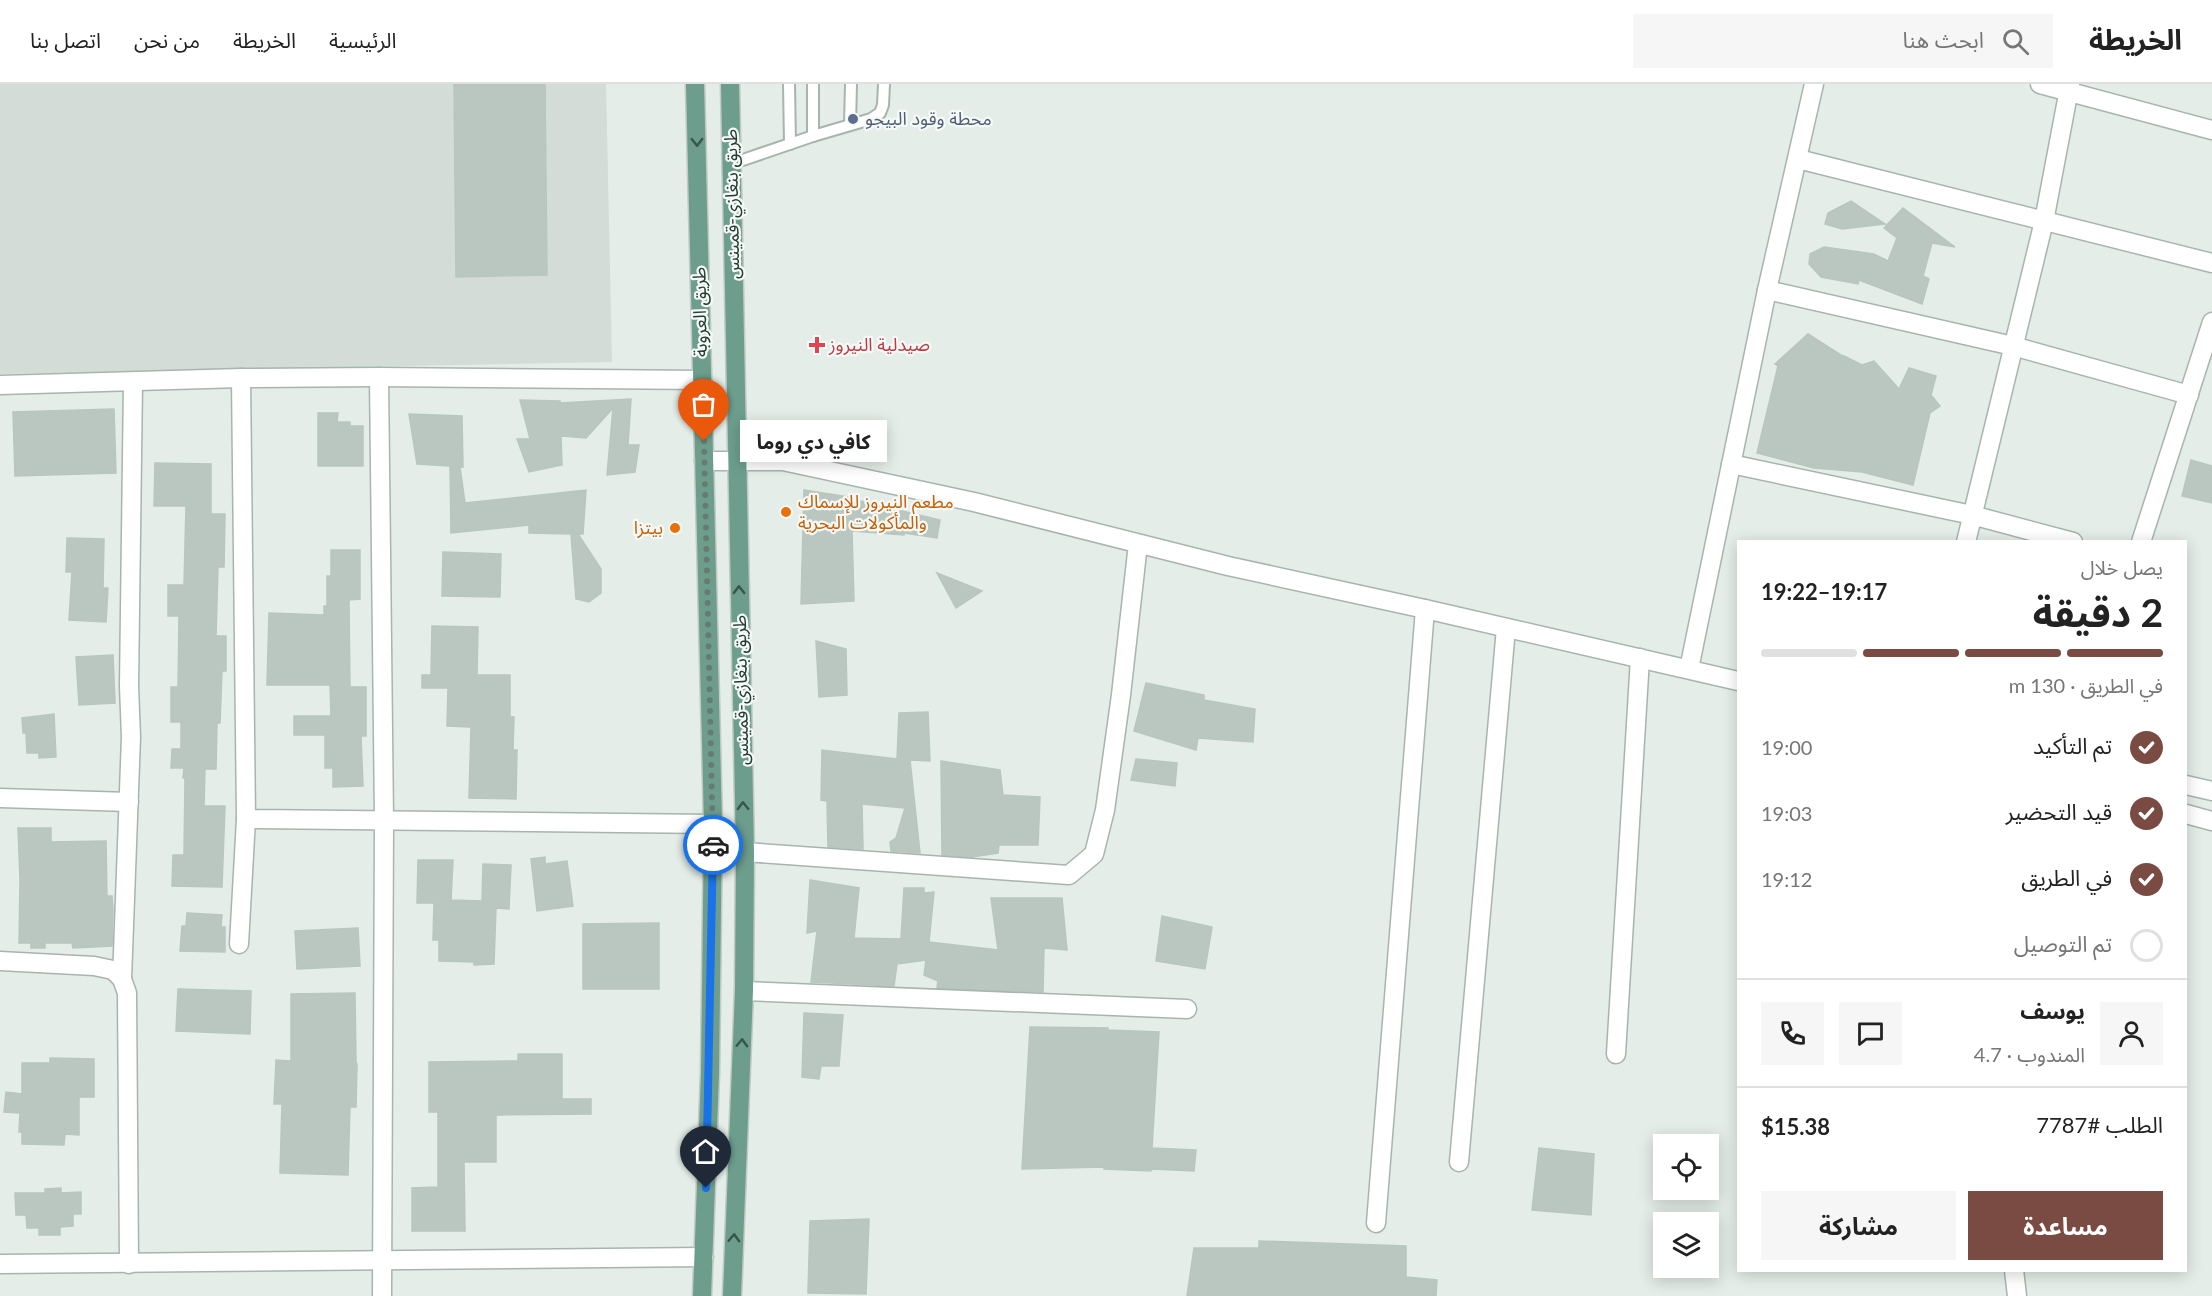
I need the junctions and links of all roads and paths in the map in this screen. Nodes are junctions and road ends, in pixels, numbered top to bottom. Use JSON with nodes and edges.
{"nodes":[{"id":1,"x":695,"y":84,"type":"edge"},
{"id":2,"x":729,"y":84,"type":"edge"},
{"id":3,"x":789,"y":84,"type":"edge"},
{"id":4,"x":813,"y":84,"type":"edge"},
{"id":5,"x":850,"y":84,"type":"edge"},
{"id":6,"x":884,"y":84,"type":"edge"},
{"id":7,"x":1814,"y":84,"type":"edge"},
{"id":8,"x":2040,"y":84,"type":"edge"},
{"id":9,"x":2069,"y":88,"type":"edge"},
{"id":10,"x":850,"y":125,"type":"junction"},
{"id":11,"x":2212,"y":130,"type":"edge"},
{"id":12,"x":813,"y":136,"type":"junction"},
{"id":13,"x":790,"y":144,"type":"junction"},
{"id":14,"x":1798,"y":159,"type":"junction"},
{"id":15,"x":731,"y":164,"type":"junction"},
{"id":16,"x":2044,"y":221,"type":"junction"},
{"id":17,"x":2212,"y":263,"type":"edge"},
{"id":18,"x":1767,"y":290,"type":"junction"},
{"id":19,"x":2212,"y":322,"type":"edge"},
{"id":20,"x":2013,"y":346,"type":"junction"},
{"id":21,"x":379,"y":377,"type":"junction"},
{"id":22,"x":241,"y":378,"type":"junction"},
{"id":23,"x":702,"y":380,"type":"junction"},
{"id":24,"x":133,"y":382,"type":"junction"},
{"id":25,"x":0,"y":384,"type":"edge"},
{"id":26,"x":2189,"y":395,"type":"junction"},
{"id":27,"x":736,"y":460,"type":"junction"},
{"id":28,"x":704,"y":461,"type":"junction"},
{"id":29,"x":1731,"y":464,"type":"junction"},
{"id":30,"x":1972,"y":515,"type":"junction"},
{"id":31,"x":1966,"y":540,"type":"edge"},
{"id":32,"x":2066,"y":540,"type":"edge"},
{"id":33,"x":2142,"y":540,"type":"edge"},
{"id":34,"x":1138,"y":544,"type":"junction"},
{"id":35,"x":1425,"y":609,"type":"junction"},
{"id":36,"x":1506,"y":628,"type":"junction"},
{"id":37,"x":1640,"y":658,"type":"junction"},
{"id":38,"x":1689,"y":669,"type":"junction"},
{"id":39,"x":1737,"y":681,"type":"edge"},
{"id":40,"x":2187,"y":785,"type":"edge"},
{"id":41,"x":2212,"y":791,"type":"edge"},
{"id":42,"x":0,"y":798,"type":"edge"},
{"id":43,"x":129,"y":802,"type":"junction"},
{"id":44,"x":2187,"y":814,"type":"edge"},
{"id":45,"x":246,"y":819,"type":"junction"},
{"id":46,"x":384,"y":820,"type":"junction"},
{"id":47,"x":2212,"y":820,"type":"edge"},
{"id":48,"x":714,"y":824,"type":"junction"},
{"id":49,"x":745,"y":852,"type":"junction"},
{"id":50,"x":239,"y":944,"type":"dead end"},
{"id":51,"x":0,"y":961,"type":"edge"},
{"id":52,"x":122,"y":979,"type":"junction"},
{"id":53,"x":744,"y":991,"type":"junction"},
{"id":54,"x":1187,"y":1009,"type":"dead end"},
{"id":55,"x":1616,"y":1054,"type":"dead end"},
{"id":56,"x":1459,"y":1162,"type":"dead end"},
{"id":57,"x":1376,"y":1223,"type":"dead end"},
{"id":58,"x":704,"y":1257,"type":"junction"},
{"id":59,"x":382,"y":1260,"type":"junction"},
{"id":60,"x":0,"y":1264,"type":"edge"},
{"id":61,"x":129,"y":1264,"type":"junction"},
{"id":62,"x":2014,"y":1272,"type":"edge"},
{"id":63,"x":382,"y":1296,"type":"edge"},
{"id":64,"x":702,"y":1296,"type":"edge"},
{"id":65,"x":732,"y":1296,"type":"edge"},
{"id":66,"x":2018,"y":1296,"type":"edge"}],
"edges":[{"from":1,"to":23,"type":"main road","name":"طريق العروبة","one_way":true},
{"from":2,"to":15,"type":"main road","name":"طريق بنغازي-قمينس"},
{"from":3,"to":13,"type":"lane"},
{"from":4,"to":12,"type":"lane"},
{"from":5,"to":10,"type":"lane"},
{"from":6,"to":10,"type":"lane"},
{"from":7,"to":14,"type":"street"},
{"from":8,"to":9,"type":"street"},
{"from":9,"to":11,"type":"street"},
{"from":9,"to":16,"type":"street"},
{"from":10,"to":12,"type":"lane"},
{"from":12,"to":13,"type":"lane"},
{"from":13,"to":15,"type":"lane"},
{"from":14,"to":16,"type":"street"},
{"from":14,"to":18,"type":"street"},
{"from":15,"to":27,"type":"main road","name":"طريق بنغازي-قمينس"},
{"from":16,"to":17,"type":"street"},
{"from":16,"to":20,"type":"street"},
{"from":18,"to":20,"type":"street"},
{"from":18,"to":29,"type":"street"},
{"from":19,"to":26,"type":"street"},
{"from":20,"to":26,"type":"street"},
{"from":20,"to":30,"type":"street"},
{"from":21,"to":22,"type":"street"},
{"from":21,"to":23,"type":"street"},
{"from":21,"to":46,"type":"street"},
{"from":22,"to":24,"type":"street"},
{"from":22,"to":45,"type":"street"},
{"from":23,"to":28,"type":"main road","name":"طريق العروبة"},
{"from":24,"to":25,"type":"street"},
{"from":24,"to":43,"type":"street"},
{"from":26,"to":33,"type":"street"},
{"from":27,"to":28,"type":"street"},
{"from":27,"to":34,"type":"street"},
{"from":49,"to":27,"type":"main road","name":"طريق بنغازي-قمينس","one_way":true},
{"from":28,"to":48,"type":"main road","name":"طريق العروبة"},
{"from":29,"to":30,"type":"street"},
{"from":29,"to":38,"type":"street"},
{"from":30,"to":31,"type":"street"},
{"from":30,"to":32,"type":"street"},
{"from":34,"to":35,"type":"street"},
{"from":34,"to":49,"type":"street"},
{"from":35,"to":36,"type":"street"},
{"from":35,"to":57,"type":"street"},
{"from":36,"to":37,"type":"street"},
{"from":36,"to":56,"type":"street"},
{"from":37,"to":38,"type":"street"},
{"from":37,"to":55,"type":"street"},
{"from":38,"to":39,"type":"street"},
{"from":40,"to":41,"type":"street"},
{"from":42,"to":43,"type":"street"},
{"from":43,"to":52,"type":"street"},
{"from":44,"to":47,"type":"street"},
{"from":45,"to":46,"type":"street"},
{"from":45,"to":50,"type":"street"},
{"from":46,"to":48,"type":"street"},
{"from":46,"to":59,"type":"street"},
{"from":48,"to":58,"type":"main road","name":"طريق العروبة"},
{"from":49,"to":53,"type":"main road","name":"طريق بنغازي-قمينس"},
{"from":51,"to":52,"type":"street"},
{"from":52,"to":61,"type":"street"},
{"from":53,"to":54,"type":"street"},
{"from":65,"to":53,"type":"main road","name":"طريق بنغازي-قمينس","one_way":true},
{"from":58,"to":59,"type":"street"},
{"from":58,"to":64,"type":"main road","name":"طريق العروبة"},
{"from":59,"to":61,"type":"street"},
{"from":59,"to":63,"type":"street"},
{"from":60,"to":61,"type":"street"},
{"from":62,"to":66,"type":"street"}]}
